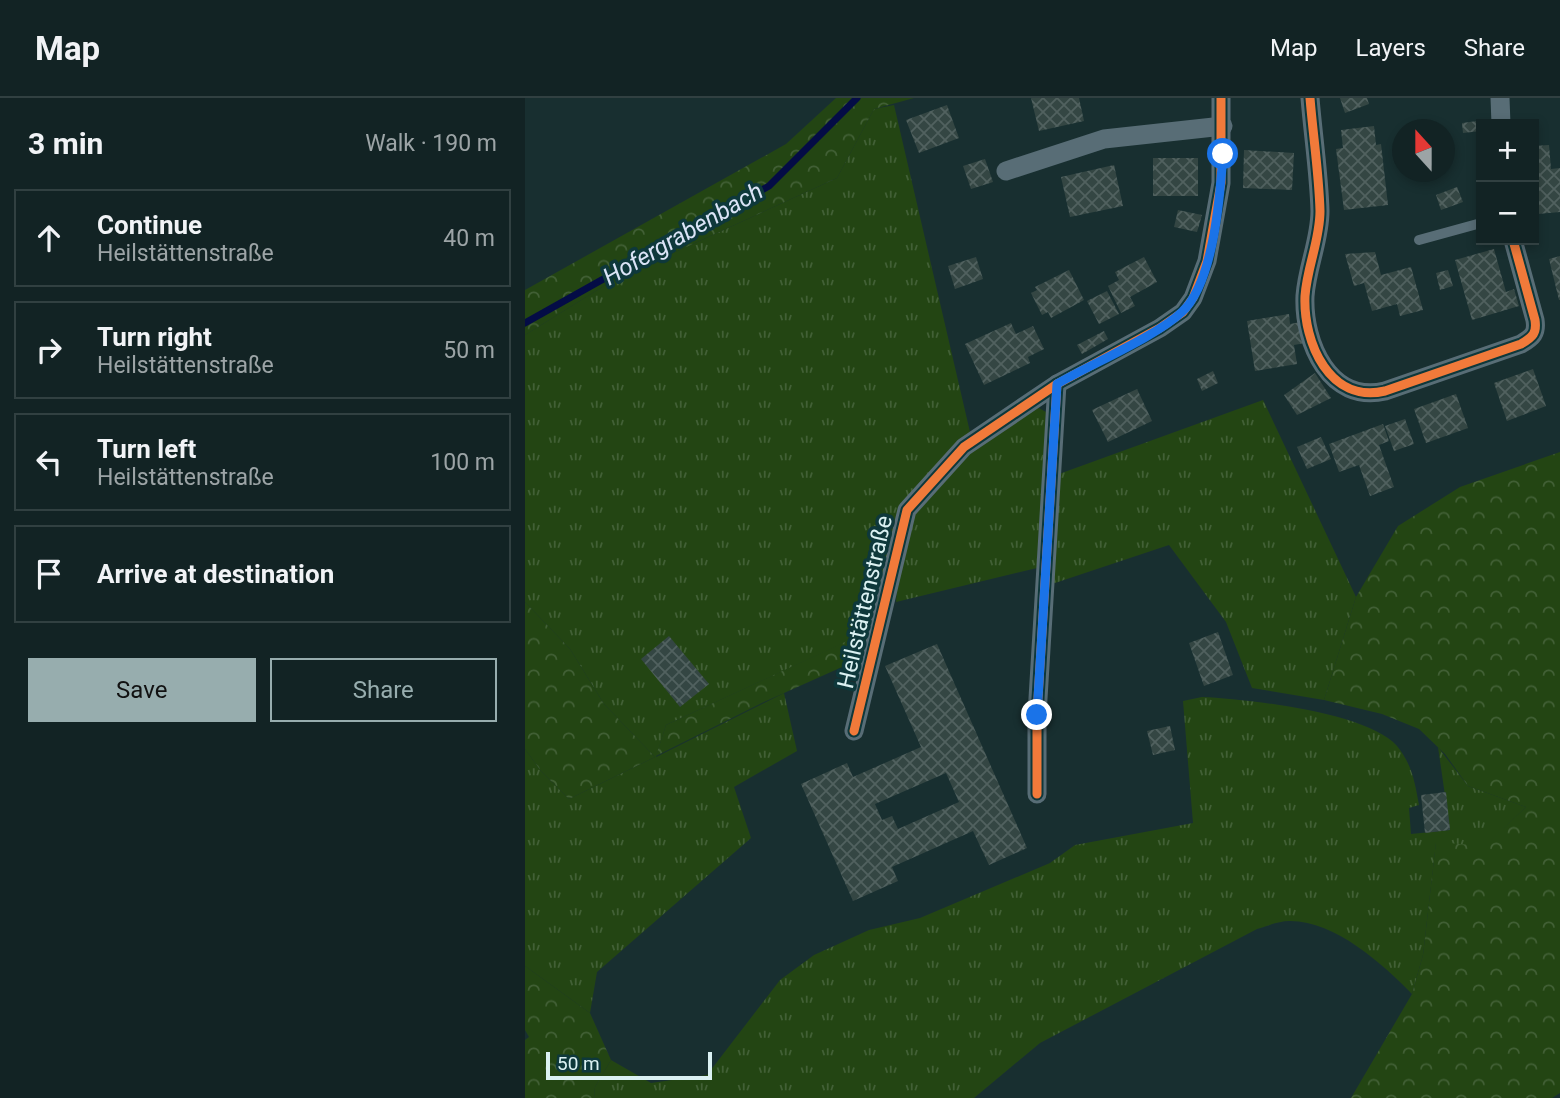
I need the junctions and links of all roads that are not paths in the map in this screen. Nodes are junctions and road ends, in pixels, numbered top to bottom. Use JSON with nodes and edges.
{"nodes":[{"id":1,"x":1221,"y":98,"type":"edge"},
{"id":2,"x":1310,"y":98,"type":"edge"},
{"id":3,"x":1500,"y":98,"type":"edge"},
{"id":4,"x":1501,"y":119,"type":"edge"},
{"id":5,"x":1223,"y":126,"type":"junction"},
{"id":6,"x":1006,"y":171,"type":"dead end"},
{"id":7,"x":1476,"y":224,"type":"edge"},
{"id":8,"x":1419,"y":240,"type":"dead end"},
{"id":9,"x":1514,"y":245,"type":"edge"},
{"id":10,"x":1057,"y":384,"type":"junction"},
{"id":11,"x":854,"y":731,"type":"dead end"},
{"id":12,"x":1037,"y":794,"type":"dead end"}],
"edges":[{"from":1,"to":5,"type":"street","name":"Heilstättenstraße"},
{"from":2,"to":9,"type":"street"},
{"from":3,"to":4,"type":"street"},
{"from":5,"to":6,"type":"street"},
{"from":5,"to":10,"type":"street","name":"Heilstättenstraße"},
{"from":7,"to":8,"type":"lane"},
{"from":10,"to":11,"type":"street","name":"Heilstättenstraße"},
{"from":10,"to":12,"type":"street"}]}
